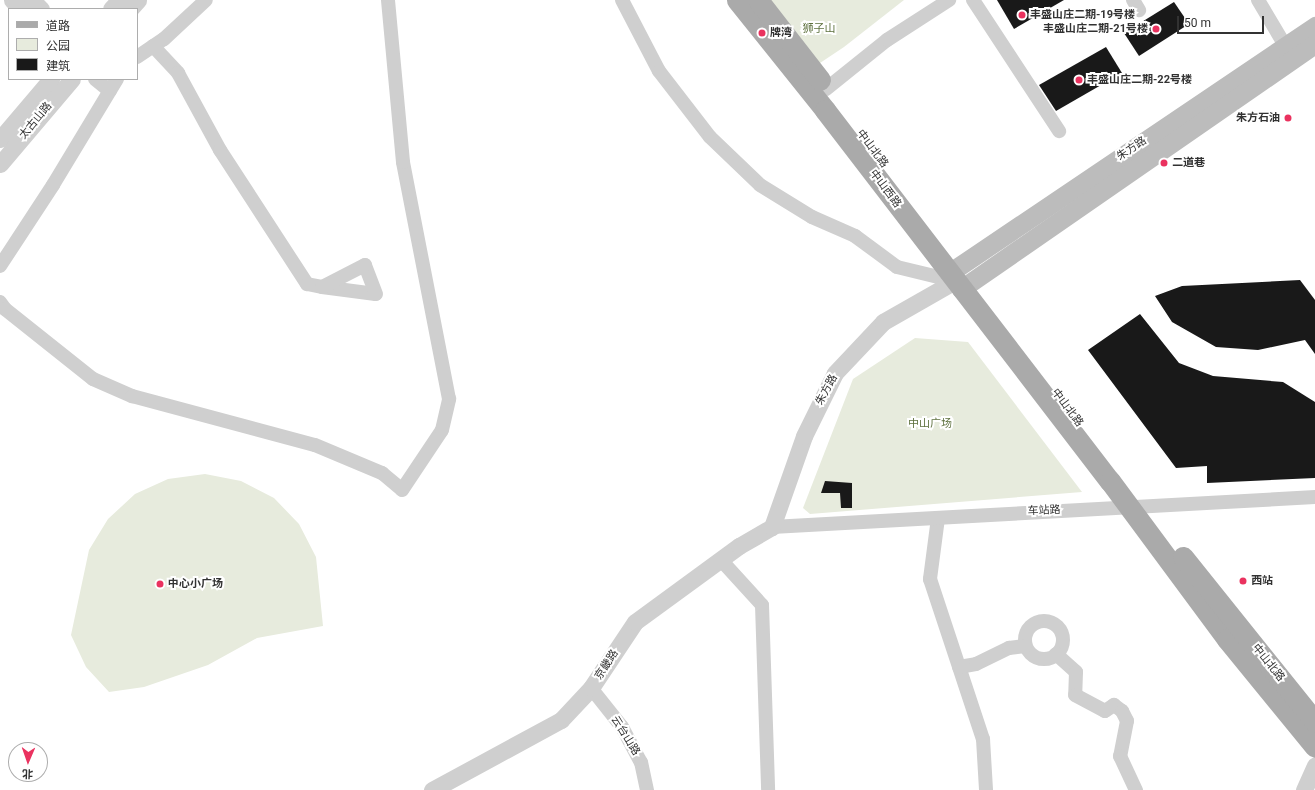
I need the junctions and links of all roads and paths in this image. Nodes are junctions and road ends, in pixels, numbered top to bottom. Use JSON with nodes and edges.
{"nodes":[{"id":1,"x":12,"y":0,"type":"edge"},
{"id":2,"x":32,"y":0,"type":"edge"},
{"id":3,"x":119,"y":0,"type":"edge"},
{"id":4,"x":138,"y":0,"type":"edge"},
{"id":5,"x":206,"y":0,"type":"edge"},
{"id":6,"x":388,"y":0,"type":"edge"},
{"id":7,"x":622,"y":0,"type":"edge"},
{"id":8,"x":738,"y":0,"type":"edge"},
{"id":9,"x":758,"y":0,"type":"edge"},
{"id":10,"x":949,"y":0,"type":"edge"},
{"id":11,"x":973,"y":0,"type":"edge"},
{"id":12,"x":1258,"y":0,"type":"edge"},
{"id":13,"x":20,"y":8,"type":"edge"},
{"id":14,"x":40,"y":8,"type":"edge"},
{"id":15,"x":112,"y":8,"type":"edge"},
{"id":16,"x":131,"y":8,"type":"edge"},
{"id":17,"x":1315,"y":26,"type":"edge"},
{"id":18,"x":1315,"y":44,"type":"edge"},
{"id":19,"x":153,"y":46,"type":"junction"},
{"id":20,"x":1289,"y":53,"type":"junction"},
{"id":21,"x":138,"y":56,"type":"edge"},
{"id":22,"x":50,"y":80,"type":"edge"},
{"id":23,"x":71,"y":80,"type":"edge"},
{"id":24,"x":96,"y":80,"type":"edge"},
{"id":25,"x":116,"y":80,"type":"edge"},
{"id":26,"x":826,"y":89,"type":"junction"},
{"id":27,"x":110,"y":91,"type":"junction"},
{"id":28,"x":1059,"y":131,"type":"dead end"},
{"id":29,"x":0,"y":139,"type":"edge"},
{"id":30,"x":0,"y":164,"type":"edge"},
{"id":31,"x":0,"y":266,"type":"edge"},
{"id":32,"x":959,"y":278,"type":"junction"},
{"id":33,"x":322,"y":286,"type":"dead end"},
{"id":34,"x":0,"y":302,"type":"edge"},
{"id":35,"x":1031,"y":380,"type":"joint"},
{"id":36,"x":1315,"y":497,"type":"edge"},
{"id":37,"x":1135,"y":506,"type":"junction"},
{"id":38,"x":938,"y":518,"type":"junction"},
{"id":39,"x":772,"y":528,"type":"junction"},
{"id":40,"x":720,"y":560,"type":"junction"},
{"id":41,"x":1025,"y":646,"type":"junction"},
{"id":42,"x":1056,"y":654,"type":"junction"},
{"id":43,"x":959,"y":667,"type":"junction"},
{"id":44,"x":591,"y":688,"type":"junction"},
{"id":45,"x":1315,"y":722,"type":"edge"},
{"id":46,"x":1315,"y":747,"type":"edge"},
{"id":47,"x":1315,"y":765,"type":"edge"},
{"id":48,"x":432,"y":790,"type":"edge"},
{"id":49,"x":647,"y":790,"type":"edge"},
{"id":50,"x":768,"y":790,"type":"edge"},
{"id":51,"x":986,"y":790,"type":"edge"},
{"id":52,"x":1136,"y":790,"type":"edge"},
{"id":53,"x":1304,"y":790,"type":"edge"}],
"edges":[{"from":1,"to":13,"type":"street"},
{"from":2,"to":14,"type":"street"},
{"from":3,"to":15,"type":"street"},
{"from":4,"to":16,"type":"street"},
{"from":5,"to":19,"type":"street"},
{"from":6,"to":34,"type":"street"},
{"from":7,"to":32,"type":"street"},
{"from":8,"to":32,"type":"main road","name":"中山西路"},
{"from":9,"to":26,"type":"main road"},
{"from":10,"to":26,"type":"street"},
{"from":11,"to":28,"type":"street"},
{"from":12,"to":20,"type":"street"},
{"from":17,"to":20,"type":"main road","name":"朱方路"},
{"from":18,"to":20,"type":"main road","name":"朱方路"},
{"from":19,"to":21,"type":"street"},
{"from":19,"to":33,"type":"street"},
{"from":20,"to":32,"type":"main road","name":"朱方路"},
{"from":22,"to":29,"type":"street","name":"太古山路"},
{"from":23,"to":30,"type":"street","name":"太古山路"},
{"from":24,"to":27,"type":"street"},
{"from":25,"to":27,"type":"street"},
{"from":26,"to":32,"type":"main road","name":"中山北路"},
{"from":27,"to":31,"type":"street"},
{"from":32,"to":35,"type":"main road","name":"中山西路"},
{"from":32,"to":37,"type":"main road","name":"中山北路"},
{"from":32,"to":39,"type":"street","name":"朱方路"},
{"from":35,"to":37,"type":"main road","name":"中山北路"},
{"from":36,"to":37,"type":"street","name":"车站路"},
{"from":37,"to":38,"type":"street","name":"车站路"},
{"from":37,"to":45,"type":"main road","name":"中山北路"},
{"from":37,"to":46,"type":"main road","name":"中山北路"},
{"from":38,"to":39,"type":"street","name":"车站路"},
{"from":38,"to":43,"type":"street"},
{"from":39,"to":40,"type":"street","name":"京畿路"},
{"from":40,"to":44,"type":"street","name":"京畿路"},
{"from":40,"to":50,"type":"street"},
{"from":41,"to":42,"type":"street"},
{"from":41,"to":42,"type":"street"},
{"from":41,"to":43,"type":"street"},
{"from":42,"to":52,"type":"street"},
{"from":43,"to":51,"type":"street"},
{"from":44,"to":48,"type":"street","name":"京畿路"},
{"from":44,"to":49,"type":"street","name":"云台山路"},
{"from":47,"to":53,"type":"street"}]}
